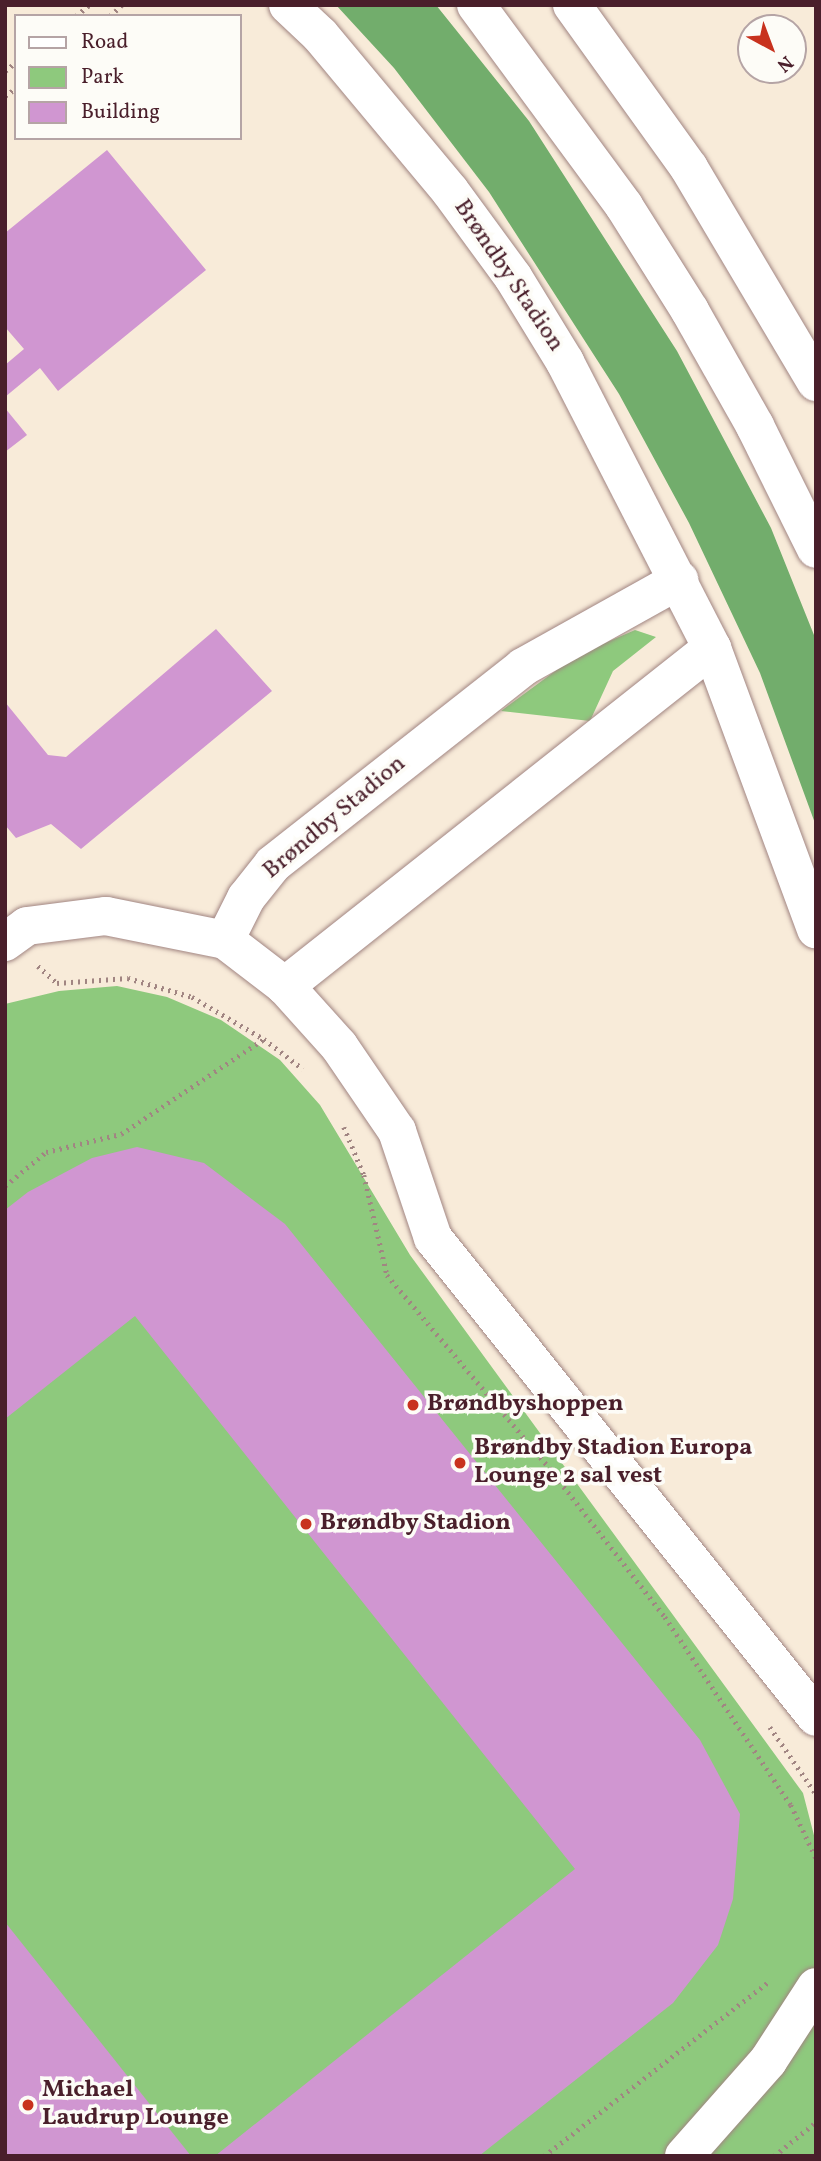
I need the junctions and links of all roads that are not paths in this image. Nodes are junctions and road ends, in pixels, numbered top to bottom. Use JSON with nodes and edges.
{"nodes":[{"id":1,"x":288,"y":5,"type":"edge"},
{"id":2,"x":476,"y":5,"type":"edge"},
{"id":3,"x":572,"y":5,"type":"edge"},
{"id":4,"x":816,"y":382,"type":"edge"},
{"id":5,"x":816,"y":549,"type":"edge"},
{"id":6,"x":679,"y":580,"type":"junction"},
{"id":7,"x":712,"y":648,"type":"junction"},
{"id":8,"x":816,"y":929,"type":"edge"},
{"id":9,"x":7,"y":940,"type":"edge"},
{"id":10,"x":225,"y":940,"type":"junction"},
{"id":11,"x":285,"y":986,"type":"junction"},
{"id":12,"x":816,"y":1717,"type":"edge"},
{"id":13,"x":816,"y":1987,"type":"edge"},
{"id":14,"x":684,"y":2156,"type":"edge"}],
"edges":[{"from":1,"to":6,"type":"street","name":"Brøndby Stadion"},
{"from":2,"to":5,"type":"street"},
{"from":3,"to":4,"type":"street"},
{"from":6,"to":7,"type":"street","name":"Brøndby Stadion"},
{"from":6,"to":10,"type":"street","name":"Brøndby Stadion"},
{"from":7,"to":8,"type":"street","name":"Brøndby Stadion"},
{"from":7,"to":11,"type":"street"},
{"from":9,"to":10,"type":"street"},
{"from":10,"to":11,"type":"street"},
{"from":11,"to":12,"type":"street"},
{"from":13,"to":14,"type":"street"}]}
